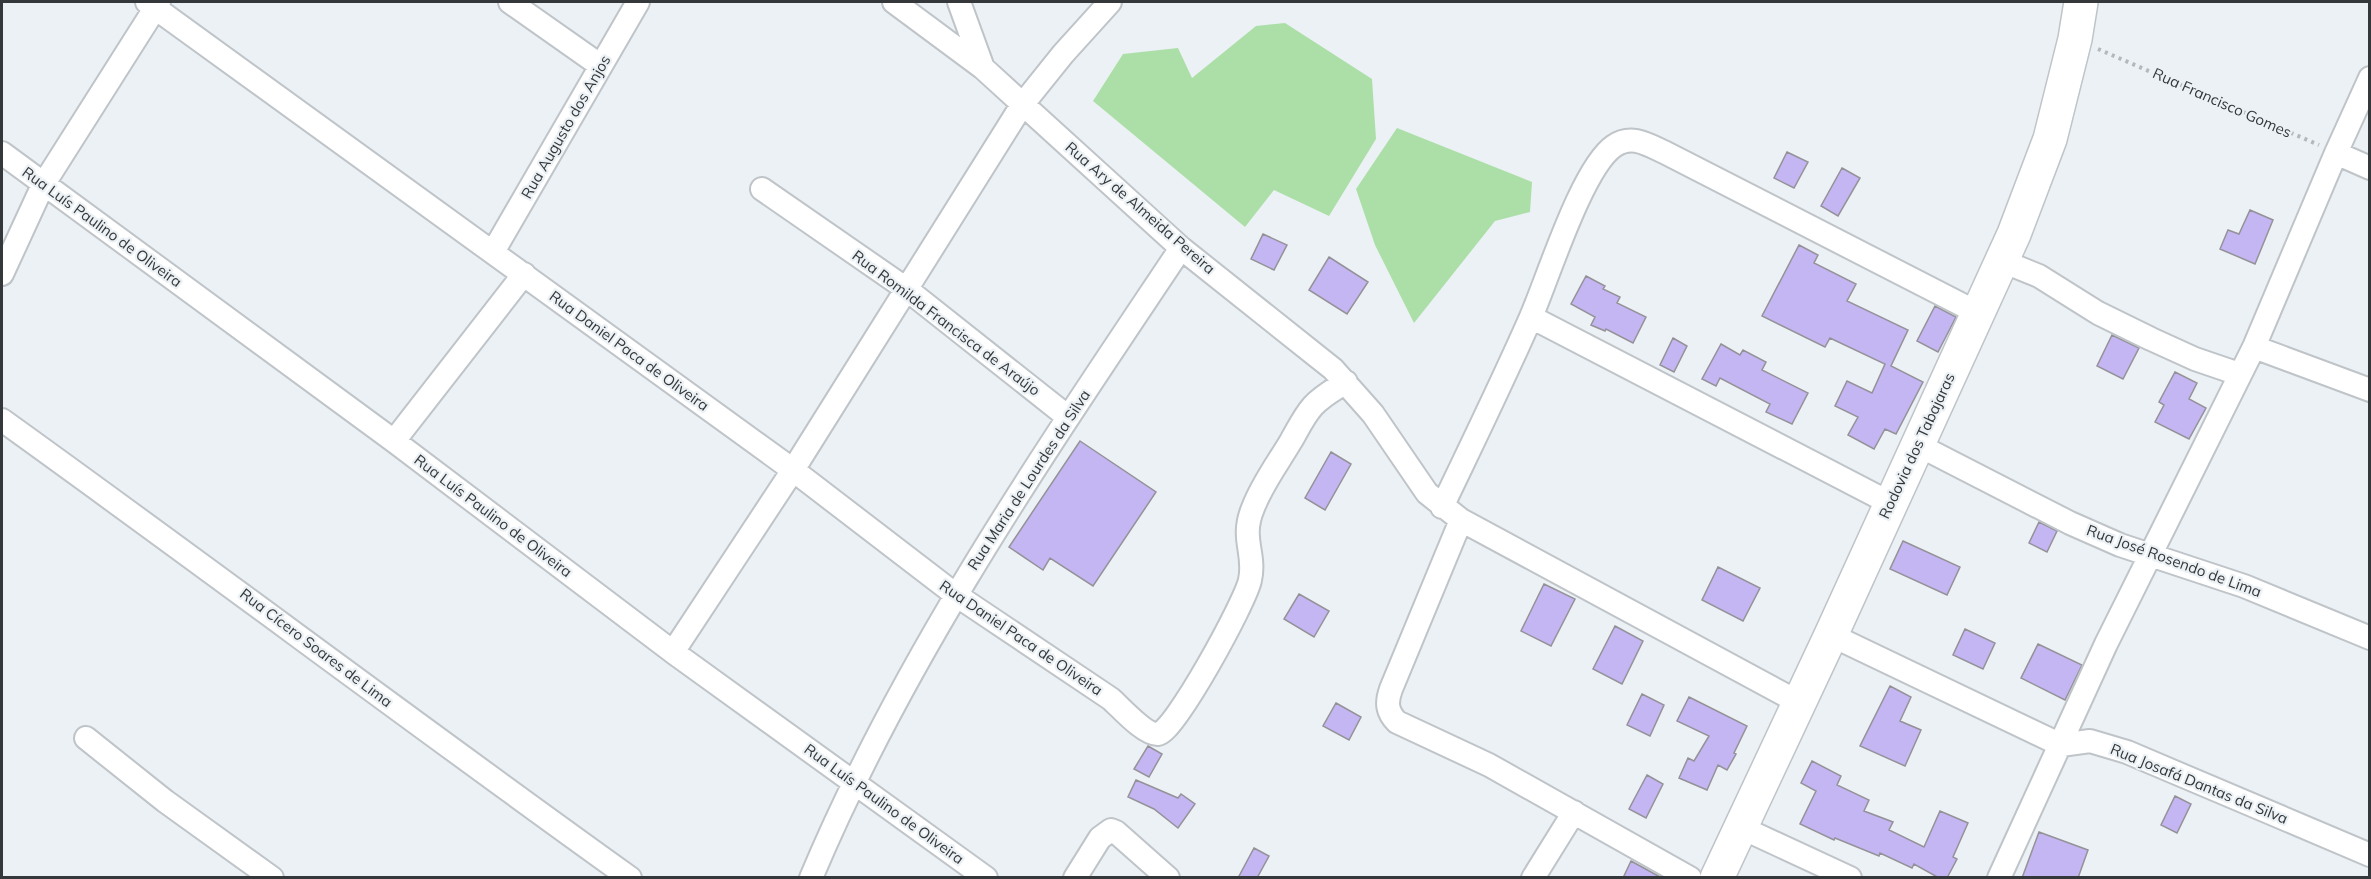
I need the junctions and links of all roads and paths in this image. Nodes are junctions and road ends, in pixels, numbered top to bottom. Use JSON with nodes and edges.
{"nodes":[{"id":1,"x":510,"y":2,"type":"edge"},
{"id":2,"x":638,"y":2,"type":"edge"},
{"id":3,"x":894,"y":2,"type":"edge"},
{"id":4,"x":959,"y":2,"type":"edge"},
{"id":5,"x":1110,"y":2,"type":"edge"},
{"id":6,"x":2081,"y":2,"type":"edge"},
{"id":7,"x":154,"y":4,"type":"edge"},
{"id":8,"x":2075,"y":39,"type":"junction"},
{"id":9,"x":601,"y":66,"type":"junction"},
{"id":10,"x":983,"y":68,"type":"junction"},
{"id":11,"x":2370,"y":78,"type":"edge"},
{"id":12,"x":1022,"y":105,"type":"junction"},
{"id":13,"x":2,"y":153,"type":"edge"},
{"id":14,"x":2336,"y":153,"type":"junction"},
{"id":15,"x":2370,"y":168,"type":"edge"},
{"id":16,"x":44,"y":185,"type":"junction"},
{"id":17,"x":762,"y":189,"type":"dead end"},
{"id":18,"x":1181,"y":248,"type":"junction"},
{"id":19,"x":493,"y":252,"type":"junction"},
{"id":20,"x":2002,"y":261,"type":"junction"},
{"id":21,"x":2,"y":274,"type":"edge"},
{"id":22,"x":524,"y":274,"type":"junction"},
{"id":23,"x":905,"y":288,"type":"junction"},
{"id":24,"x":1978,"y":313,"type":"junction"},
{"id":25,"x":1531,"y":317,"type":"junction"},
{"id":26,"x":2254,"y":347,"type":"junction"},
{"id":27,"x":2240,"y":374,"type":"junction"},
{"id":28,"x":1346,"y":382,"type":"junction"},
{"id":29,"x":2370,"y":390,"type":"edge"},
{"id":30,"x":1068,"y":417,"type":"junction"},
{"id":31,"x":2,"y":420,"type":"edge"},
{"id":32,"x":394,"y":441,"type":"junction"},
{"id":33,"x":1918,"y":445,"type":"junction"},
{"id":34,"x":793,"y":470,"type":"junction"},
{"id":35,"x":1890,"y":503,"type":"junction"},
{"id":36,"x":1452,"y":514,"type":"junction"},
{"id":37,"x":2150,"y":556,"type":"junction"},
{"id":38,"x":956,"y":595,"type":"junction"},
{"id":39,"x":1831,"y":635,"type":"junction"},
{"id":40,"x":2370,"y":638,"type":"edge"},
{"id":41,"x":673,"y":652,"type":"junction"},
{"id":42,"x":1798,"y":702,"type":"junction"},
{"id":43,"x":86,"y":738,"type":"dead end"},
{"id":44,"x":2061,"y":745,"type":"junction"},
{"id":45,"x":853,"y":782,"type":"junction"},
{"id":46,"x":1575,"y":812,"type":"junction"},
{"id":47,"x":1740,"y":827,"type":"junction"},
{"id":48,"x":2370,"y":855,"type":"edge"},
{"id":49,"x":811,"y":872,"type":"edge"},
{"id":50,"x":272,"y":878,"type":"edge"},
{"id":51,"x":630,"y":878,"type":"edge"},
{"id":52,"x":986,"y":878,"type":"edge"},
{"id":53,"x":1075,"y":878,"type":"edge"},
{"id":54,"x":1168,"y":878,"type":"edge"},
{"id":55,"x":1533,"y":878,"type":"edge"},
{"id":56,"x":1690,"y":878,"type":"edge"},
{"id":57,"x":1717,"y":878,"type":"edge"},
{"id":58,"x":1850,"y":878,"type":"edge"},
{"id":59,"x":2000,"y":878,"type":"edge"}],
"edges":[{"from":1,"to":9,"type":"street"},
{"from":2,"to":9,"type":"street","name":"Rua Augusto dos Anjos"},
{"from":3,"to":10,"type":"street","name":"Rua Ary de Almeida Pereira"},
{"from":4,"to":10,"type":"street"},
{"from":5,"to":12,"type":"street"},
{"from":6,"to":8,"type":"main road","name":"Rodovia dos Tabajaras"},
{"from":7,"to":16,"type":"street"},
{"from":7,"to":19,"type":"street","name":"Rua Daniel Paca de Oliveira"},
{"from":8,"to":14,"type":"path","name":"Rua Francisco Gomes"},
{"from":8,"to":20,"type":"main road","name":"Rodovia dos Tabajaras"},
{"from":9,"to":19,"type":"street","name":"Rua Augusto dos Anjos"},
{"from":10,"to":12,"type":"street","name":"Rua Ary de Almeida Pereira"},
{"from":11,"to":14,"type":"street"},
{"from":12,"to":18,"type":"street","name":"Rua Ary de Almeida Pereira"},
{"from":12,"to":23,"type":"street"},
{"from":13,"to":16,"type":"street","name":"Rua Luís Paulino de Oliveira"},
{"from":14,"to":15,"type":"street"},
{"from":14,"to":26,"type":"street"},
{"from":16,"to":21,"type":"street"},
{"from":16,"to":32,"type":"street","name":"Rua Luís Paulino de Oliveira"},
{"from":17,"to":23,"type":"street","name":"Rua Romilda Francisca de Araújo"},
{"from":18,"to":28,"type":"street","name":"Rua Ary de Almeida Pereira"},
{"from":18,"to":30,"type":"street","name":"Rua Maria de Lourdes da Silva"},
{"from":19,"to":22,"type":"street","name":"Rua Daniel Paca de Oliveira"},
{"from":20,"to":24,"type":"main road","name":"Rodovia dos Tabajaras"},
{"from":20,"to":27,"type":"street"},
{"from":22,"to":32,"type":"street"},
{"from":22,"to":34,"type":"street","name":"Rua Daniel Paca de Oliveira"},
{"from":23,"to":30,"type":"street","name":"Rua Romilda Francisca de Araújo"},
{"from":23,"to":34,"type":"street"},
{"from":24,"to":25,"type":"street"},
{"from":24,"to":33,"type":"main road","name":"Rodovia dos Tabajaras"},
{"from":25,"to":35,"type":"street"},
{"from":25,"to":36,"type":"street"},
{"from":26,"to":27,"type":"street"},
{"from":26,"to":29,"type":"street"},
{"from":27,"to":37,"type":"street"},
{"from":28,"to":36,"type":"street","name":"Rua Ary de Almeida Pereira"},
{"from":28,"to":38,"type":"street","name":"Rua Daniel Paca de Oliveira"},
{"from":30,"to":38,"type":"street","name":"Rua Maria de Lourdes da Silva"},
{"from":31,"to":51,"type":"street","name":"Rua Cícero Soares de Lima"},
{"from":32,"to":41,"type":"street","name":"Rua Luís Paulino de Oliveira"},
{"from":33,"to":35,"type":"main road","name":"Rodovia dos Tabajaras"},
{"from":33,"to":37,"type":"street","name":"Rua José Rosendo de Lima"},
{"from":34,"to":38,"type":"street","name":"Rua Daniel Paca de Oliveira"},
{"from":34,"to":41,"type":"street"},
{"from":35,"to":39,"type":"main road","name":"Rodovia dos Tabajaras"},
{"from":36,"to":42,"type":"street","name":"Rua Ary de Almeida Pereira"},
{"from":36,"to":46,"type":"street"},
{"from":37,"to":40,"type":"street","name":"Rua José Rosendo de Lima"},
{"from":37,"to":44,"type":"street"},
{"from":38,"to":45,"type":"street","name":"Rua Maria de Lourdes da Silva"},
{"from":39,"to":42,"type":"main road","name":"Rodovia dos Tabajaras"},
{"from":39,"to":44,"type":"street"},
{"from":41,"to":45,"type":"street","name":"Rua Luís Paulino de Oliveira"},
{"from":42,"to":47,"type":"main road","name":"Rodovia dos Tabajaras"},
{"from":43,"to":50,"type":"street"},
{"from":44,"to":48,"type":"street","name":"Rua Josafá Dantas da Silva"},
{"from":44,"to":59,"type":"street"},
{"from":45,"to":49,"type":"street","name":"Rua Maria de Lourdes da Silva"},
{"from":45,"to":52,"type":"street","name":"Rua Luís Paulino de Oliveira"},
{"from":46,"to":55,"type":"street"},
{"from":46,"to":56,"type":"street"},
{"from":47,"to":57,"type":"main road","name":"Rodovia dos Tabajaras"},
{"from":47,"to":58,"type":"street"},
{"from":53,"to":54,"type":"street"}]}
